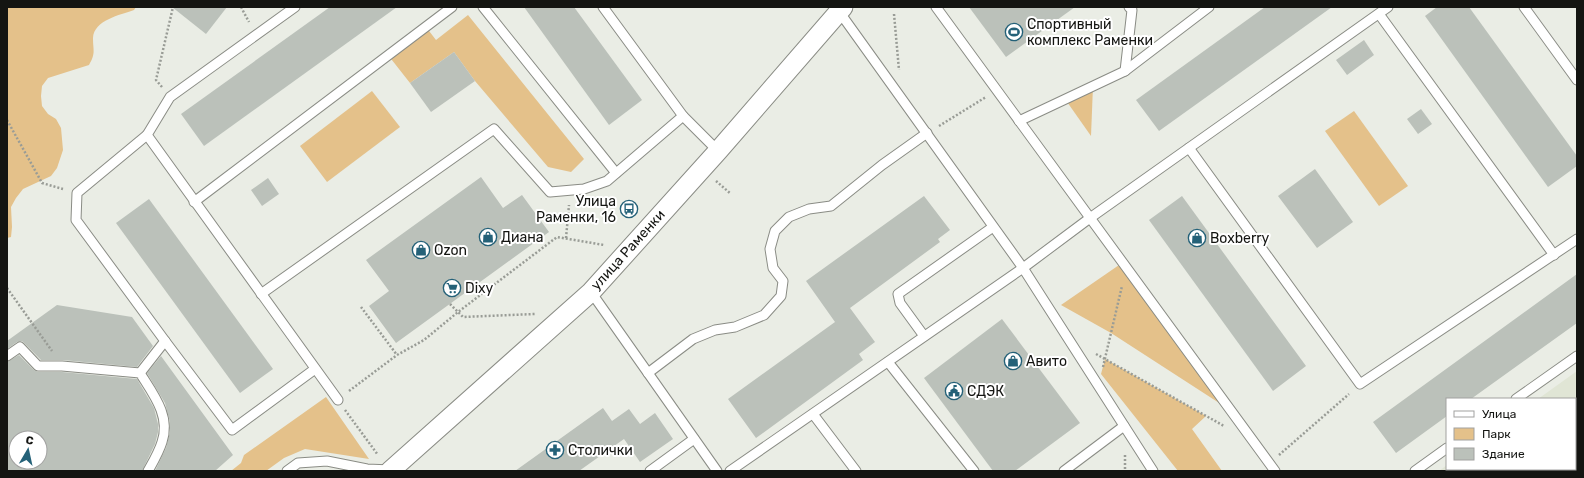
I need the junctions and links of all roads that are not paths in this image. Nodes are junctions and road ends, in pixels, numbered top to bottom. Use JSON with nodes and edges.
{"nodes":[{"id":1,"x":295,"y":7,"type":"edge"},
{"id":2,"x":452,"y":7,"type":"edge"},
{"id":3,"x":483,"y":7,"type":"edge"},
{"id":4,"x":603,"y":7,"type":"edge"},
{"id":5,"x":936,"y":7,"type":"edge"},
{"id":6,"x":1129,"y":7,"type":"edge"},
{"id":7,"x":1209,"y":7,"type":"edge"},
{"id":8,"x":1388,"y":7,"type":"edge"},
{"id":9,"x":1524,"y":7,"type":"edge"},
{"id":10,"x":840,"y":8,"type":"edge"},
{"id":11,"x":1379,"y":14,"type":"junction"},
{"id":12,"x":1125,"y":71,"type":"junction"},
{"id":13,"x":1577,"y":80,"type":"edge"},
{"id":14,"x":683,"y":116,"type":"junction"},
{"id":15,"x":1019,"y":121,"type":"junction"},
{"id":16,"x":927,"y":134,"type":"junction"},
{"id":17,"x":147,"y":135,"type":"junction"},
{"id":18,"x":1189,"y":148,"type":"junction"},
{"id":19,"x":718,"y":151,"type":"junction"},
{"id":20,"x":616,"y":173,"type":"junction"},
{"id":21,"x":194,"y":202,"type":"junction"},
{"id":22,"x":1090,"y":218,"type":"junction"},
{"id":23,"x":994,"y":227,"type":"junction"},
{"id":24,"x":1577,"y":239,"type":"edge"},
{"id":25,"x":1554,"y":255,"type":"junction"},
{"id":26,"x":1022,"y":268,"type":"junction"},
{"id":27,"x":591,"y":292,"type":"junction"},
{"id":28,"x":261,"y":294,"type":"junction"},
{"id":29,"x":924,"y":336,"type":"junction"},
{"id":30,"x":165,"y":341,"type":"junction"},
{"id":31,"x":7,"y":356,"type":"edge"},
{"id":32,"x":1577,"y":356,"type":"edge"},
{"id":33,"x":888,"y":362,"type":"junction"},
{"id":34,"x":315,"y":368,"type":"junction"},
{"id":35,"x":140,"y":373,"type":"junction"},
{"id":36,"x":648,"y":373,"type":"junction"},
{"id":37,"x":1517,"y":398,"type":"edge"},
{"id":38,"x":338,"y":400,"type":"road end"},
{"id":39,"x":813,"y":414,"type":"junction"},
{"id":40,"x":1124,"y":426,"type":"junction"},
{"id":41,"x":694,"y":439,"type":"junction"},
{"id":42,"x":1446,"y":449,"type":"edge"},
{"id":43,"x":387,"y":466,"type":"edge"},
{"id":44,"x":1272,"y":467,"type":"edge"},
{"id":45,"x":148,"y":471,"type":"edge"},
{"id":46,"x":287,"y":471,"type":"edge"},
{"id":47,"x":650,"y":471,"type":"edge"},
{"id":48,"x":717,"y":471,"type":"edge"},
{"id":49,"x":730,"y":471,"type":"edge"},
{"id":50,"x":856,"y":471,"type":"edge"},
{"id":51,"x":974,"y":471,"type":"edge"},
{"id":52,"x":1064,"y":471,"type":"edge"},
{"id":53,"x":1153,"y":471,"type":"edge"},
{"id":54,"x":1415,"y":471,"type":"edge"}],
"edges":[{"from":1,"to":17,"type":"lane"},
{"from":2,"to":21,"type":"lane"},
{"from":3,"to":20,"type":"lane"},
{"from":4,"to":14,"type":"lane"},
{"from":5,"to":15,"type":"lane"},
{"from":6,"to":12,"type":"lane"},
{"from":7,"to":12,"type":"lane"},
{"from":8,"to":11,"type":"lane"},
{"from":9,"to":13,"type":"lane"},
{"from":10,"to":16,"type":"lane"},
{"from":10,"to":19,"type":"street","name":"улица Раменки"},
{"from":11,"to":18,"type":"lane"},
{"from":11,"to":25,"type":"lane"},
{"from":12,"to":15,"type":"lane"},
{"from":14,"to":19,"type":"lane"},
{"from":14,"to":20,"type":"lane"},
{"from":15,"to":22,"type":"lane"},
{"from":16,"to":23,"type":"lane"},
{"from":16,"to":36,"type":"lane"},
{"from":17,"to":21,"type":"lane"},
{"from":17,"to":30,"type":"lane"},
{"from":18,"to":22,"type":"lane"},
{"from":18,"to":25,"type":"lane"},
{"from":19,"to":27,"type":"street","name":"улица Раменки"},
{"from":20,"to":28,"type":"lane"},
{"from":21,"to":28,"type":"lane"},
{"from":22,"to":26,"type":"lane"},
{"from":22,"to":44,"type":"lane"},
{"from":23,"to":26,"type":"lane"},
{"from":23,"to":29,"type":"lane"},
{"from":24,"to":25,"type":"lane"},
{"from":26,"to":29,"type":"lane"},
{"from":26,"to":40,"type":"lane"},
{"from":27,"to":36,"type":"lane"},
{"from":27,"to":43,"type":"street","name":"улица Раменки"},
{"from":28,"to":34,"type":"lane"},
{"from":29,"to":33,"type":"lane"},
{"from":30,"to":34,"type":"lane"},
{"from":30,"to":35,"type":"lane"},
{"from":31,"to":35,"type":"lane"},
{"from":32,"to":37,"type":"lane"},
{"from":33,"to":39,"type":"lane"},
{"from":33,"to":51,"type":"lane"},
{"from":34,"to":38,"type":"lane"},
{"from":35,"to":45,"type":"lane"},
{"from":36,"to":41,"type":"lane"},
{"from":39,"to":49,"type":"lane"},
{"from":39,"to":50,"type":"lane"},
{"from":40,"to":52,"type":"lane"},
{"from":40,"to":53,"type":"lane"},
{"from":41,"to":47,"type":"lane"},
{"from":41,"to":48,"type":"lane"},
{"from":42,"to":54,"type":"lane"},
{"from":43,"to":46,"type":"lane"}]}
